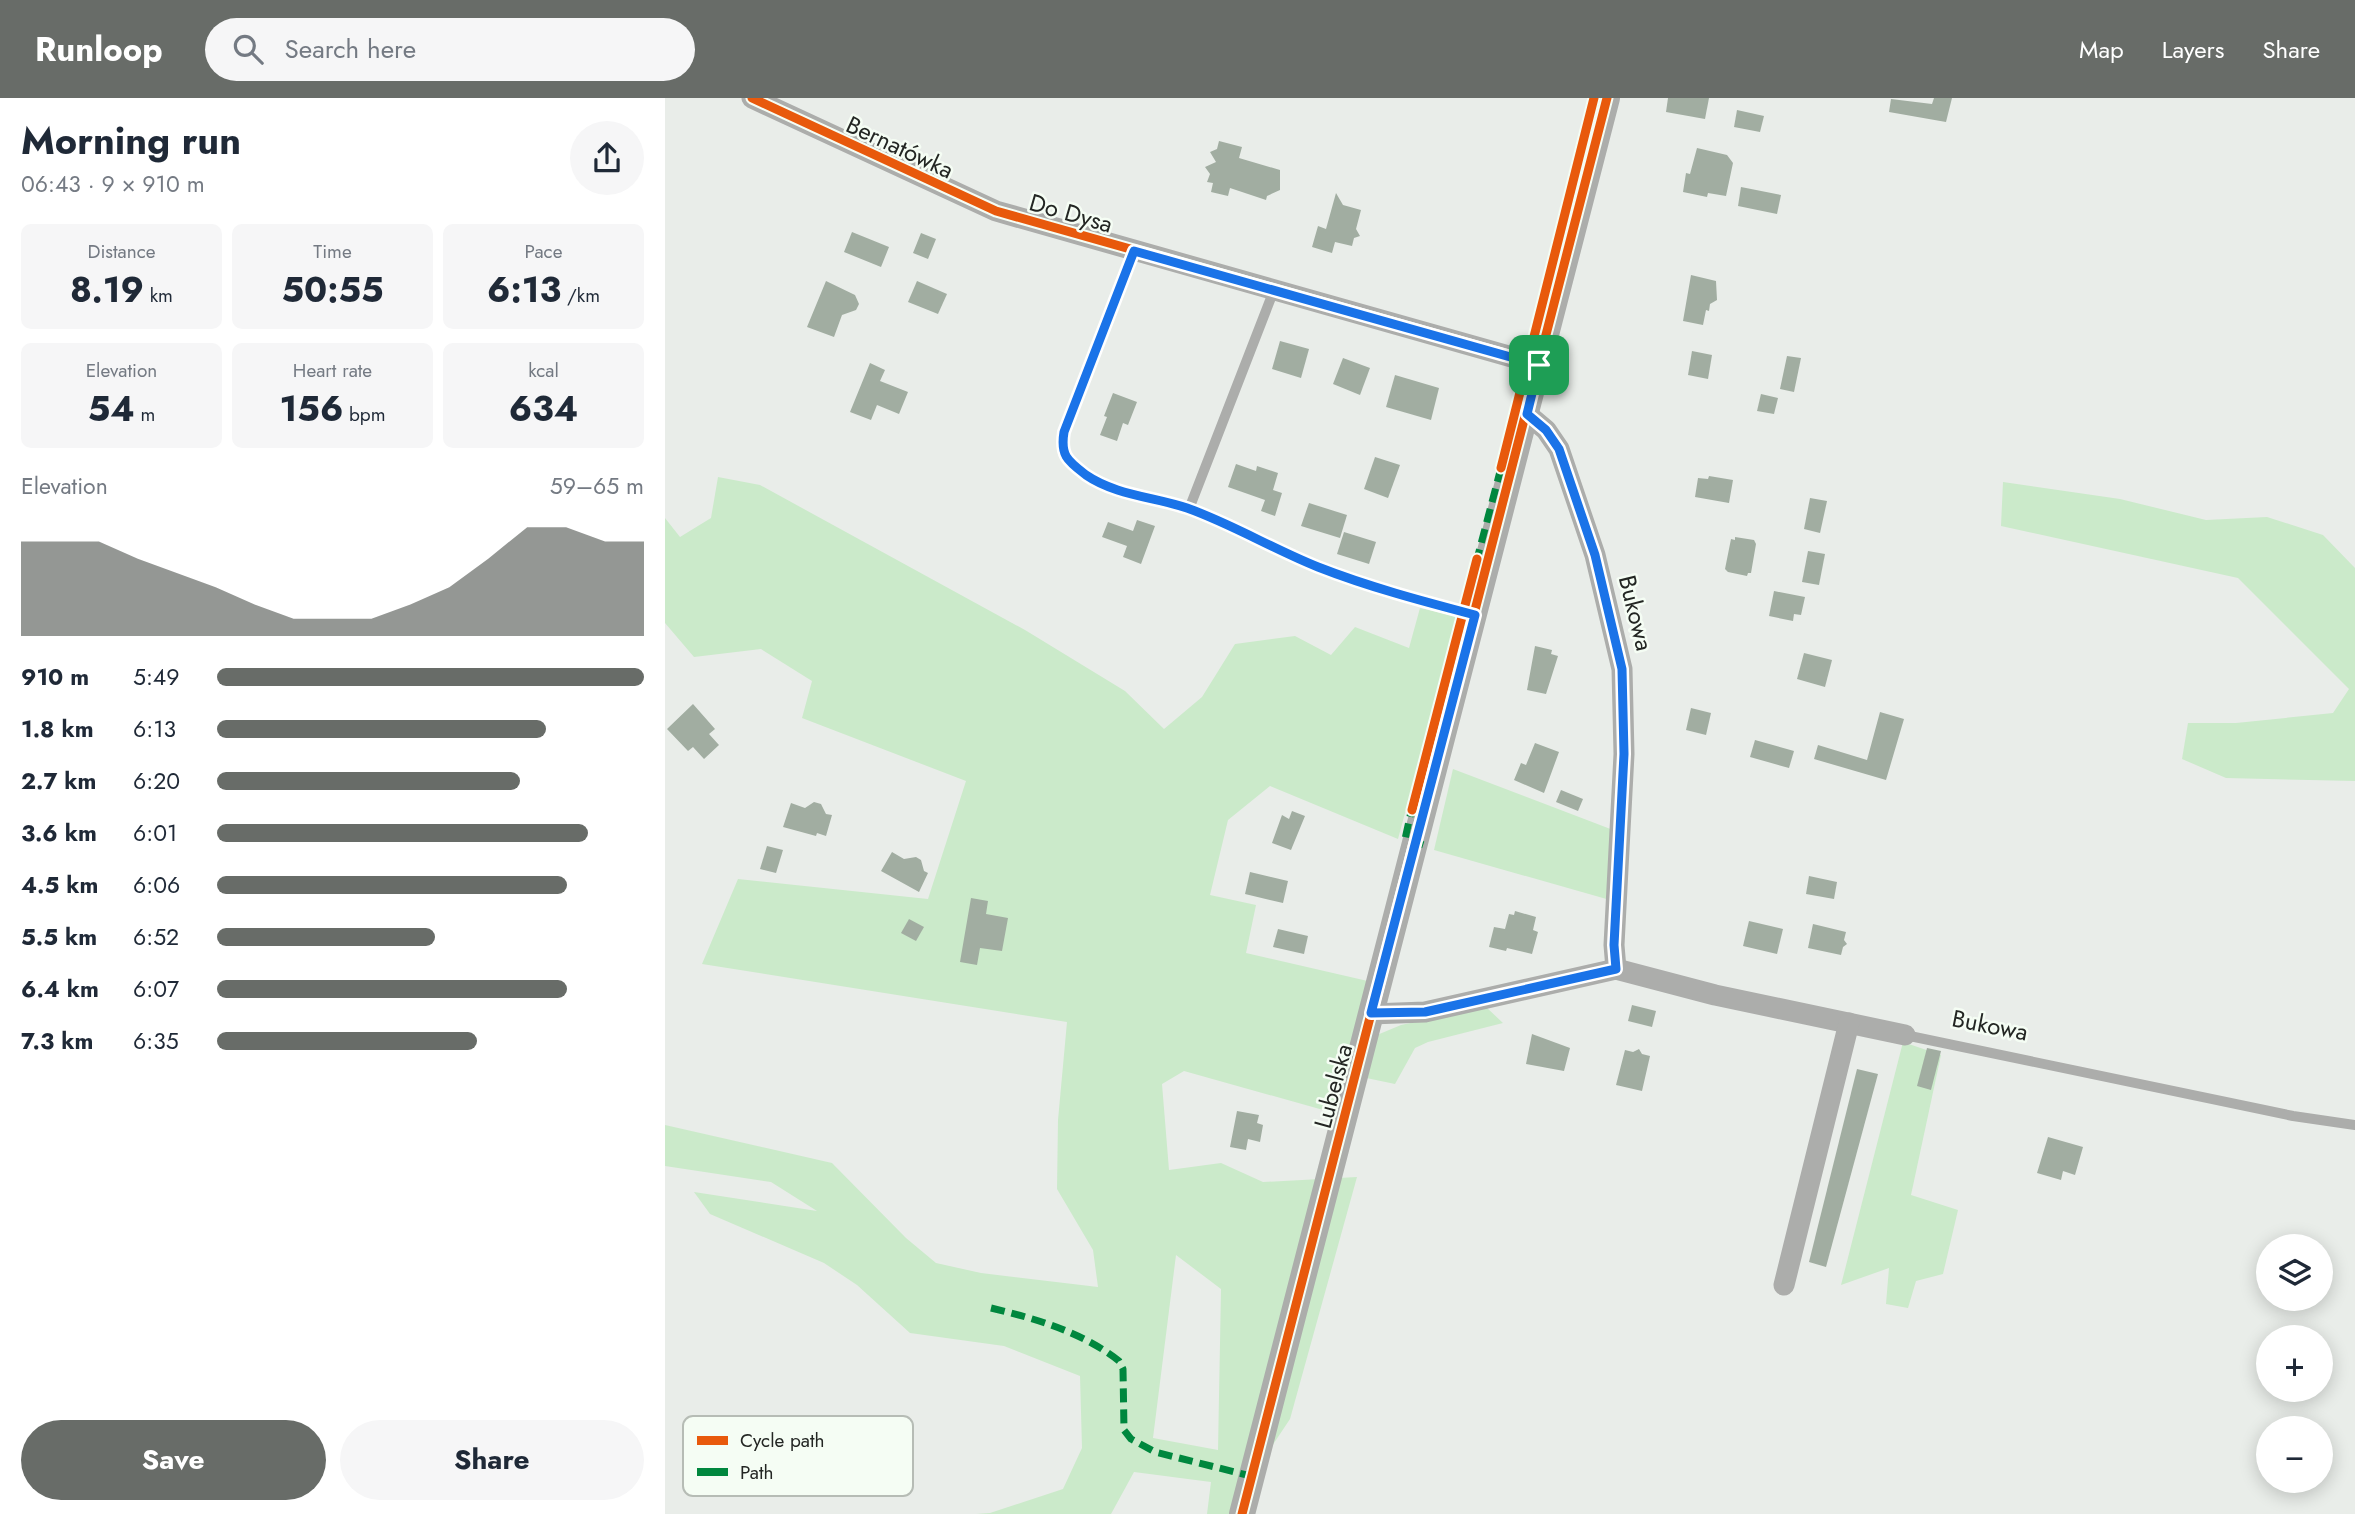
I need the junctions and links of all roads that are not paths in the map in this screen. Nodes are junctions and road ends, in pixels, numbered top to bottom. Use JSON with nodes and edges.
{"nodes":[{"id":1,"x":752,"y":98,"type":"edge"},
{"id":2,"x":1607,"y":98,"type":"edge"},
{"id":3,"x":996,"y":211,"type":"joint"},
{"id":4,"x":1134,"y":251,"type":"junction"},
{"id":5,"x":1274,"y":290,"type":"junction"},
{"id":6,"x":1539,"y":365,"type":"junction"},
{"id":7,"x":1527,"y":414,"type":"junction"},
{"id":8,"x":1189,"y":509,"type":"junction"},
{"id":9,"x":1475,"y":615,"type":"junction"},
{"id":10,"x":1616,"y":969,"type":"junction"},
{"id":11,"x":1371,"y":1013,"type":"junction"},
{"id":12,"x":1849,"y":1023,"type":"junction"},
{"id":13,"x":1905,"y":1035,"type":"joint"},
{"id":14,"x":2355,"y":1125,"type":"edge"},
{"id":15,"x":1784,"y":1285,"type":"dead end"},
{"id":16,"x":1242,"y":1514,"type":"edge"}],
"edges":[{"from":1,"to":3,"type":"street","name":"Bernatówka"},
{"from":2,"to":6,"type":"street","name":"Lubelska"},
{"from":3,"to":4,"type":"street","name":"Do Dysa"},
{"from":4,"to":5,"type":"street","name":"Do Dysa"},
{"from":4,"to":8,"type":"lane"},
{"from":5,"to":6,"type":"street","name":"Do Dysa"},
{"from":5,"to":8,"type":"lane"},
{"from":6,"to":7,"type":"street","name":"Lubelska"},
{"from":7,"to":9,"type":"street","name":"Lubelska"},
{"from":7,"to":10,"type":"street","name":"Bukowa"},
{"from":8,"to":9,"type":"lane"},
{"from":9,"to":11,"type":"street","name":"Lubelska"},
{"from":10,"to":11,"type":"street","name":"Bukowa"},
{"from":10,"to":12,"type":"street","name":"Bukowa"},
{"from":11,"to":16,"type":"street","name":"Lubelska"},
{"from":12,"to":13,"type":"street","name":"Bukowa"},
{"from":12,"to":15,"type":"street"},
{"from":13,"to":14,"type":"lane","name":"Bukowa"}]}
